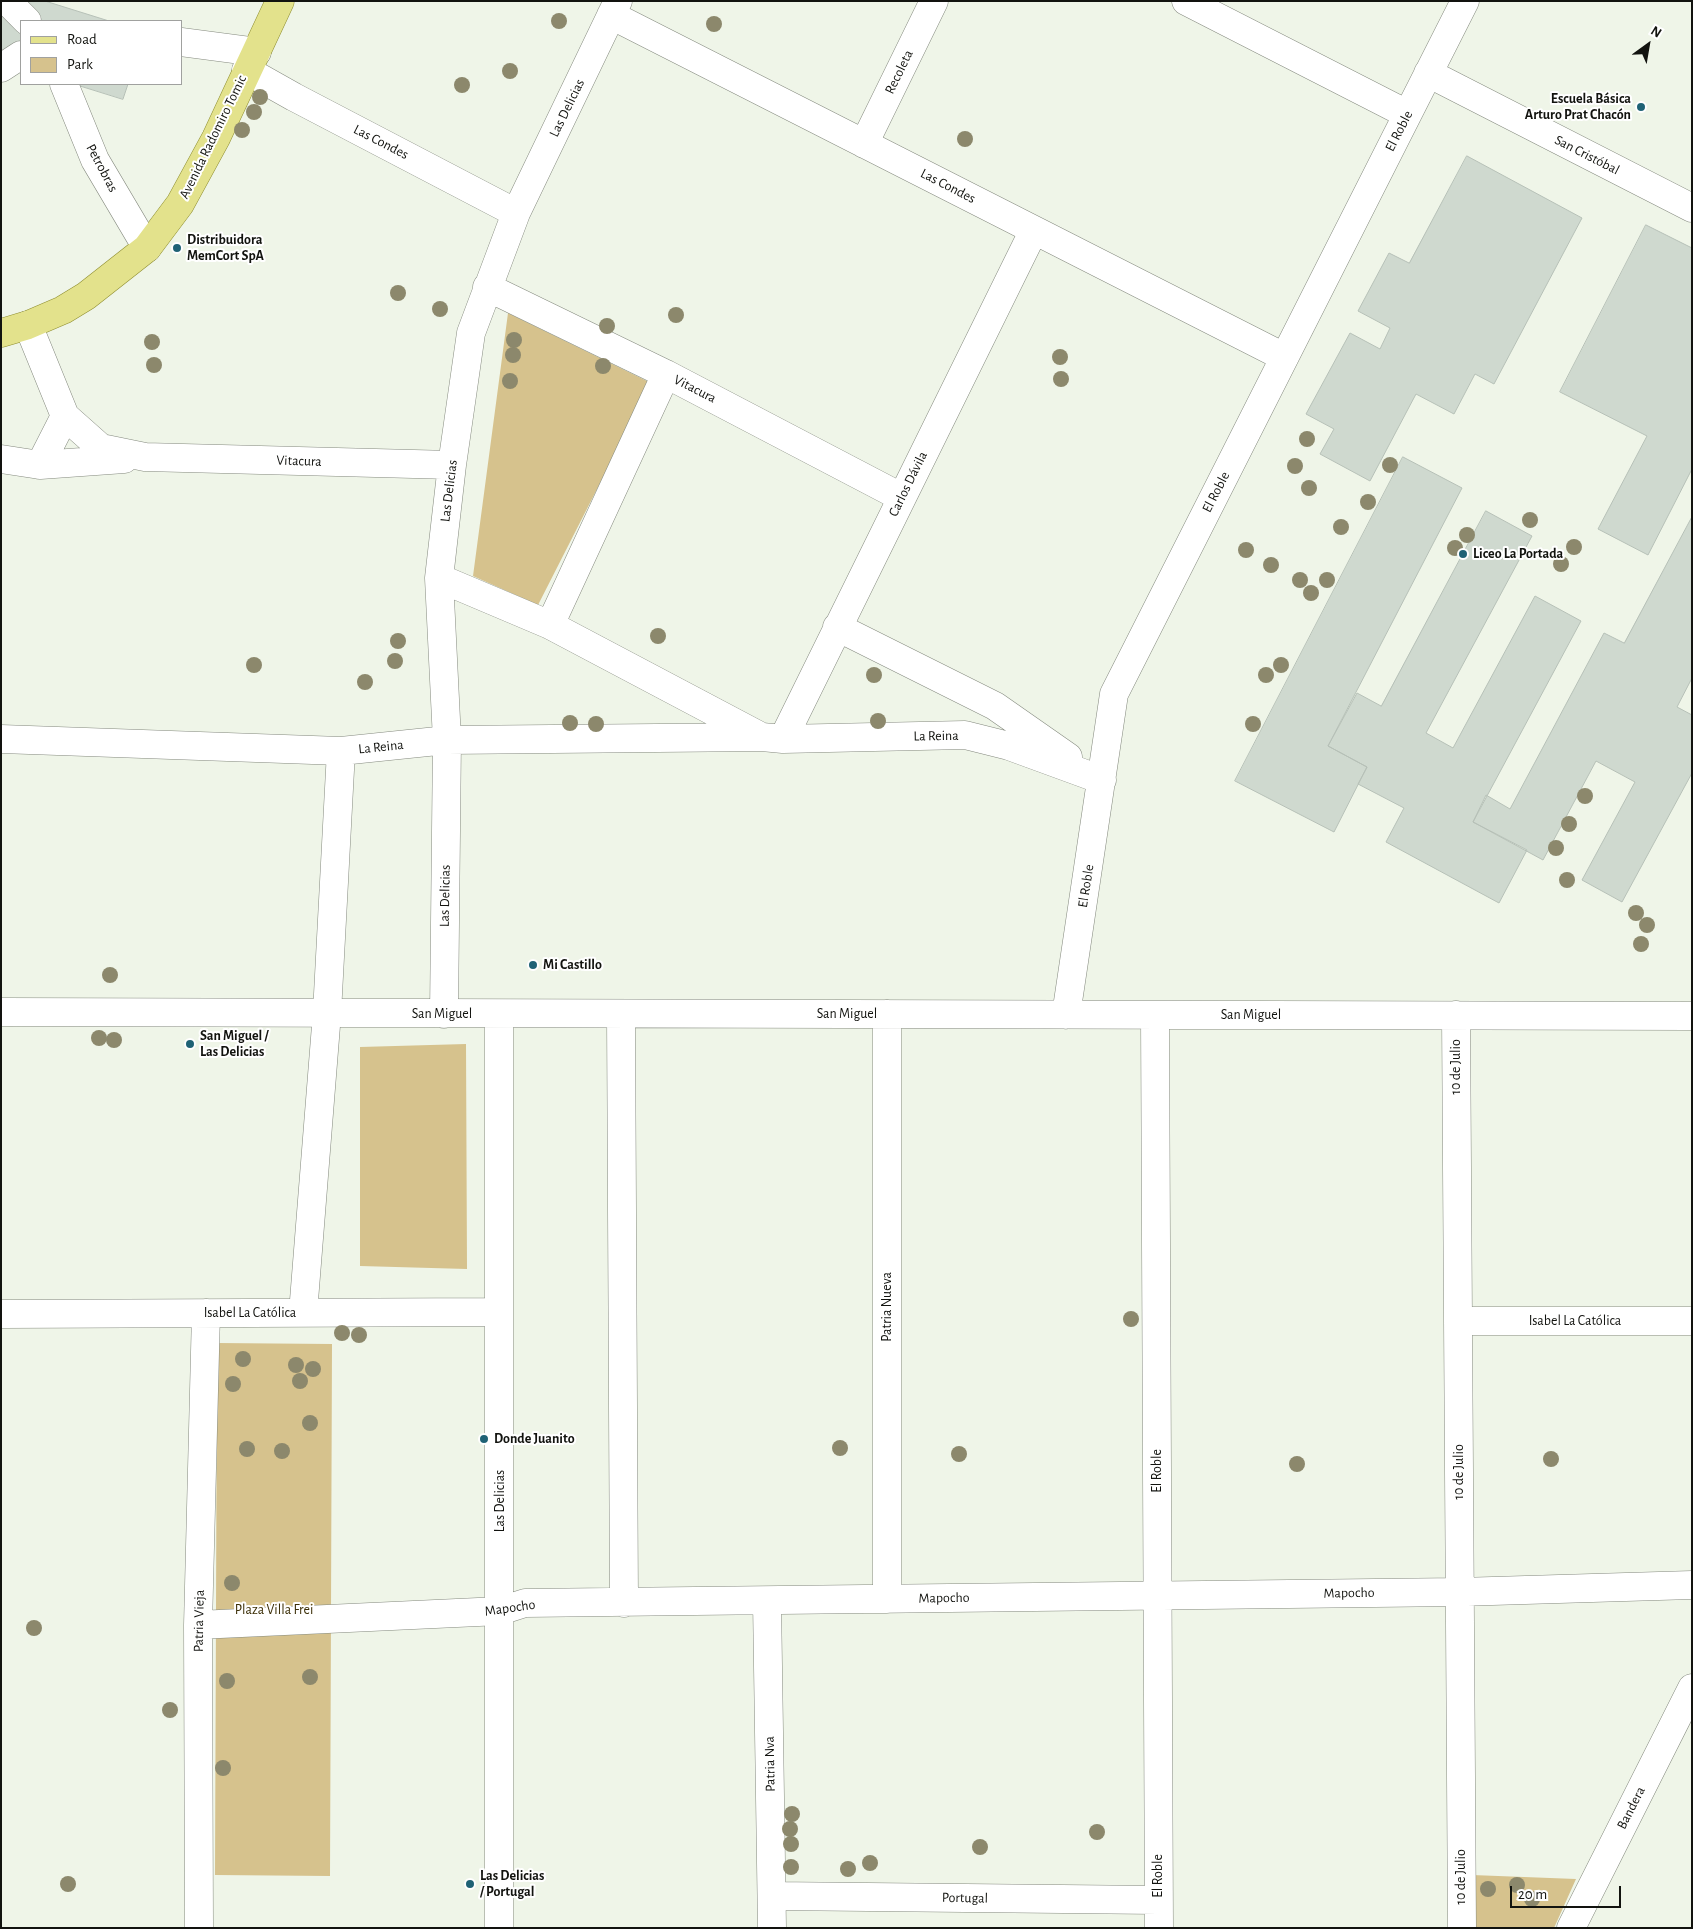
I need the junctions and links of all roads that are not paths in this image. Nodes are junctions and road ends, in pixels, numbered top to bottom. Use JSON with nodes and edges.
{"nodes":[{"id":1,"x":7,"y":1,"type":"edge"},
{"id":2,"x":280,"y":1,"type":"edge"},
{"id":3,"x":934,"y":1,"type":"edge"},
{"id":4,"x":1186,"y":1,"type":"edge"},
{"id":5,"x":1465,"y":1,"type":"edge"},
{"id":6,"x":615,"y":8,"type":"edge"},
{"id":7,"x":26,"y":20,"type":"edge"},
{"id":8,"x":182,"y":42,"type":"edge"},
{"id":9,"x":20,"y":56,"type":"edge"},
{"id":10,"x":252,"y":61,"type":"junction"},
{"id":11,"x":1,"y":68,"type":"edge"},
{"id":12,"x":1428,"y":74,"type":"junction"},
{"id":13,"x":64,"y":85,"type":"edge"},
{"id":14,"x":1407,"y":114,"type":"junction"},
{"id":15,"x":864,"y":144,"type":"junction"},
{"id":16,"x":1692,"y":208,"type":"edge"},
{"id":17,"x":516,"y":213,"type":"junction"},
{"id":18,"x":1034,"y":230,"type":"junction"},
{"id":19,"x":147,"y":248,"type":"junction"},
{"id":20,"x":487,"y":287,"type":"junction"},
{"id":21,"x":28,"y":325,"type":"junction"},
{"id":22,"x":1,"y":333,"type":"edge"},
{"id":23,"x":1284,"y":357,"type":"junction"},
{"id":24,"x":666,"y":374,"type":"junction"},
{"id":25,"x":65,"y":416,"type":"junction"},
{"id":26,"x":145,"y":457,"type":"junction"},
{"id":27,"x":1,"y":459,"type":"edge"},
{"id":28,"x":40,"y":465,"type":"junction"},
{"id":29,"x":452,"y":465,"type":"junction"},
{"id":30,"x":901,"y":496,"type":"junction"},
{"id":31,"x":439,"y":578,"type":"junction"},
{"id":32,"x":550,"y":626,"type":"junction"},
{"id":33,"x":837,"y":627,"type":"junction"},
{"id":34,"x":772,"y":738,"type":"junction"},
{"id":35,"x":1,"y":739,"type":"edge"},
{"id":36,"x":447,"y":740,"type":"junction"},
{"id":37,"x":340,"y":751,"type":"junction"},
{"id":38,"x":1102,"y":780,"type":"junction"},
{"id":39,"x":1,"y":1012,"type":"edge"},
{"id":40,"x":327,"y":1013,"type":"junction"},
{"id":41,"x":444,"y":1014,"type":"junction"},
{"id":42,"x":499,"y":1014,"type":"junction"},
{"id":43,"x":621,"y":1014,"type":"junction"},
{"id":44,"x":887,"y":1014,"type":"junction"},
{"id":45,"x":1066,"y":1015,"type":"junction"},
{"id":46,"x":1155,"y":1015,"type":"junction"},
{"id":47,"x":1456,"y":1015,"type":"junction"},
{"id":48,"x":1692,"y":1016,"type":"edge"},
{"id":49,"x":499,"y":1312,"type":"junction"},
{"id":50,"x":206,"y":1313,"type":"junction"},
{"id":51,"x":303,"y":1313,"type":"junction"},
{"id":52,"x":1,"y":1314,"type":"edge"},
{"id":53,"x":1458,"y":1321,"type":"junction"},
{"id":54,"x":1692,"y":1321,"type":"edge"},
{"id":55,"x":1692,"y":1586,"type":"edge"},
{"id":56,"x":1459,"y":1592,"type":"junction"},
{"id":57,"x":1157,"y":1595,"type":"junction"},
{"id":58,"x":886,"y":1599,"type":"junction"},
{"id":59,"x":767,"y":1601,"type":"junction"},
{"id":60,"x":624,"y":1603,"type":"junction"},
{"id":61,"x":500,"y":1611,"type":"junction"},
{"id":62,"x":198,"y":1625,"type":"junction"},
{"id":63,"x":1692,"y":1688,"type":"edge"},
{"id":64,"x":772,"y":1896,"type":"junction"},
{"id":65,"x":1158,"y":1900,"type":"junction"},
{"id":66,"x":199,"y":1928,"type":"edge"},
{"id":67,"x":498,"y":1928,"type":"edge"},
{"id":68,"x":772,"y":1928,"type":"edge"},
{"id":69,"x":1159,"y":1928,"type":"edge"},
{"id":70,"x":1462,"y":1928,"type":"edge"},
{"id":71,"x":1570,"y":1928,"type":"edge"}],
"edges":[{"from":1,"to":7,"type":"street"},
{"from":2,"to":10,"type":"main road","name":"Avenida Radomiro Tomic"},
{"from":3,"to":15,"type":"street","name":"Recoleta"},
{"from":4,"to":14,"type":"street"},
{"from":5,"to":12,"type":"street","name":"El Roble"},
{"from":6,"to":15,"type":"street","name":"Las Condes"},
{"from":6,"to":17,"type":"street","name":"Las Delicias"},
{"from":8,"to":10,"type":"street"},
{"from":9,"to":11,"type":"street"},
{"from":10,"to":17,"type":"street","name":"Las Condes"},
{"from":10,"to":19,"type":"main road","name":"Avenida Radomiro Tomic"},
{"from":12,"to":14,"type":"street","name":"El Roble"},
{"from":12,"to":16,"type":"street","name":"San Cristóbal"},
{"from":13,"to":19,"type":"street","name":"Petrobras"},
{"from":14,"to":23,"type":"street","name":"El Roble"},
{"from":15,"to":18,"type":"street","name":"Las Condes"},
{"from":17,"to":20,"type":"street","name":"Las Delicias"},
{"from":18,"to":23,"type":"street","name":"Las Condes"},
{"from":18,"to":30,"type":"street","name":"Carlos Dávila"},
{"from":19,"to":21,"type":"main road","name":"Avenida Radomiro Tomic"},
{"from":20,"to":24,"type":"street","name":"Vitacura"},
{"from":20,"to":29,"type":"street","name":"Las Delicias"},
{"from":21,"to":22,"type":"main road","name":"Avenida Radomiro Tomic"},
{"from":21,"to":25,"type":"street","name":"Vitacura"},
{"from":23,"to":38,"type":"street","name":"El Roble"},
{"from":24,"to":30,"type":"street","name":"Vitacura"},
{"from":24,"to":32,"type":"street"},
{"from":25,"to":26,"type":"street","name":"Vitacura"},
{"from":25,"to":28,"type":"street"},
{"from":26,"to":28,"type":"street","name":"Vitacura"},
{"from":26,"to":29,"type":"street","name":"Vitacura"},
{"from":27,"to":28,"type":"street","name":"Vitacura"},
{"from":29,"to":31,"type":"street","name":"Las Delicias"},
{"from":30,"to":33,"type":"street","name":"Carlos Dávila"},
{"from":31,"to":32,"type":"street","name":"La Reina"},
{"from":31,"to":36,"type":"street","name":"Las Delicias"},
{"from":32,"to":34,"type":"street","name":"La Reina"},
{"from":33,"to":34,"type":"street","name":"Carlos Dávila"},
{"from":33,"to":38,"type":"street"},
{"from":34,"to":36,"type":"street","name":"La Reina"},
{"from":34,"to":38,"type":"street","name":"La Reina"},
{"from":35,"to":37,"type":"street","name":"La Reina"},
{"from":36,"to":37,"type":"street","name":"La Reina"},
{"from":36,"to":41,"type":"street","name":"Las Delicias"},
{"from":37,"to":40,"type":"street"},
{"from":38,"to":45,"type":"street","name":"El Roble"},
{"from":39,"to":40,"type":"street","name":"San Miguel"},
{"from":40,"to":41,"type":"street","name":"San Miguel"},
{"from":40,"to":51,"type":"street"},
{"from":41,"to":42,"type":"street","name":"San Miguel"},
{"from":42,"to":43,"type":"street","name":"San Miguel"},
{"from":42,"to":49,"type":"street","name":"Las Delicias"},
{"from":43,"to":44,"type":"street","name":"San Miguel"},
{"from":43,"to":60,"type":"street"},
{"from":44,"to":45,"type":"street","name":"San Miguel"},
{"from":44,"to":58,"type":"street","name":"Patria Nueva"},
{"from":45,"to":46,"type":"street","name":"San Miguel"},
{"from":46,"to":47,"type":"street","name":"San Miguel"},
{"from":46,"to":57,"type":"street","name":"El Roble"},
{"from":47,"to":48,"type":"street","name":"San Miguel"},
{"from":47,"to":53,"type":"street","name":"10 de Julio"},
{"from":49,"to":51,"type":"street","name":"Isabel La Católica"},
{"from":49,"to":61,"type":"street","name":"Las Delicias"},
{"from":50,"to":51,"type":"street","name":"Isabel La Católica"},
{"from":50,"to":52,"type":"street","name":"Isabel La Católica"},
{"from":50,"to":62,"type":"street","name":"Patria Vieja"},
{"from":53,"to":54,"type":"street","name":"Isabel La Católica"},
{"from":53,"to":56,"type":"street","name":"10 de Julio"},
{"from":55,"to":56,"type":"street","name":"Mapocho"},
{"from":56,"to":57,"type":"street","name":"Mapocho"},
{"from":56,"to":70,"type":"street","name":"10 de Julio"},
{"from":57,"to":58,"type":"street","name":"Mapocho"},
{"from":57,"to":65,"type":"street","name":"El Roble"},
{"from":58,"to":59,"type":"street","name":"Mapocho"},
{"from":59,"to":60,"type":"street","name":"Mapocho"},
{"from":59,"to":64,"type":"street","name":"Patria Nva"},
{"from":60,"to":61,"type":"street","name":"Mapocho"},
{"from":61,"to":62,"type":"street","name":"Mapocho"},
{"from":61,"to":67,"type":"street","name":"Las Delicias"},
{"from":62,"to":66,"type":"street","name":"Patria Vieja"},
{"from":63,"to":71,"type":"street","name":"Bandera"},
{"from":64,"to":65,"type":"street","name":"Portugal"},
{"from":64,"to":68,"type":"street","name":"Patria Nva"},
{"from":65,"to":69,"type":"street","name":"El Roble"}]}
